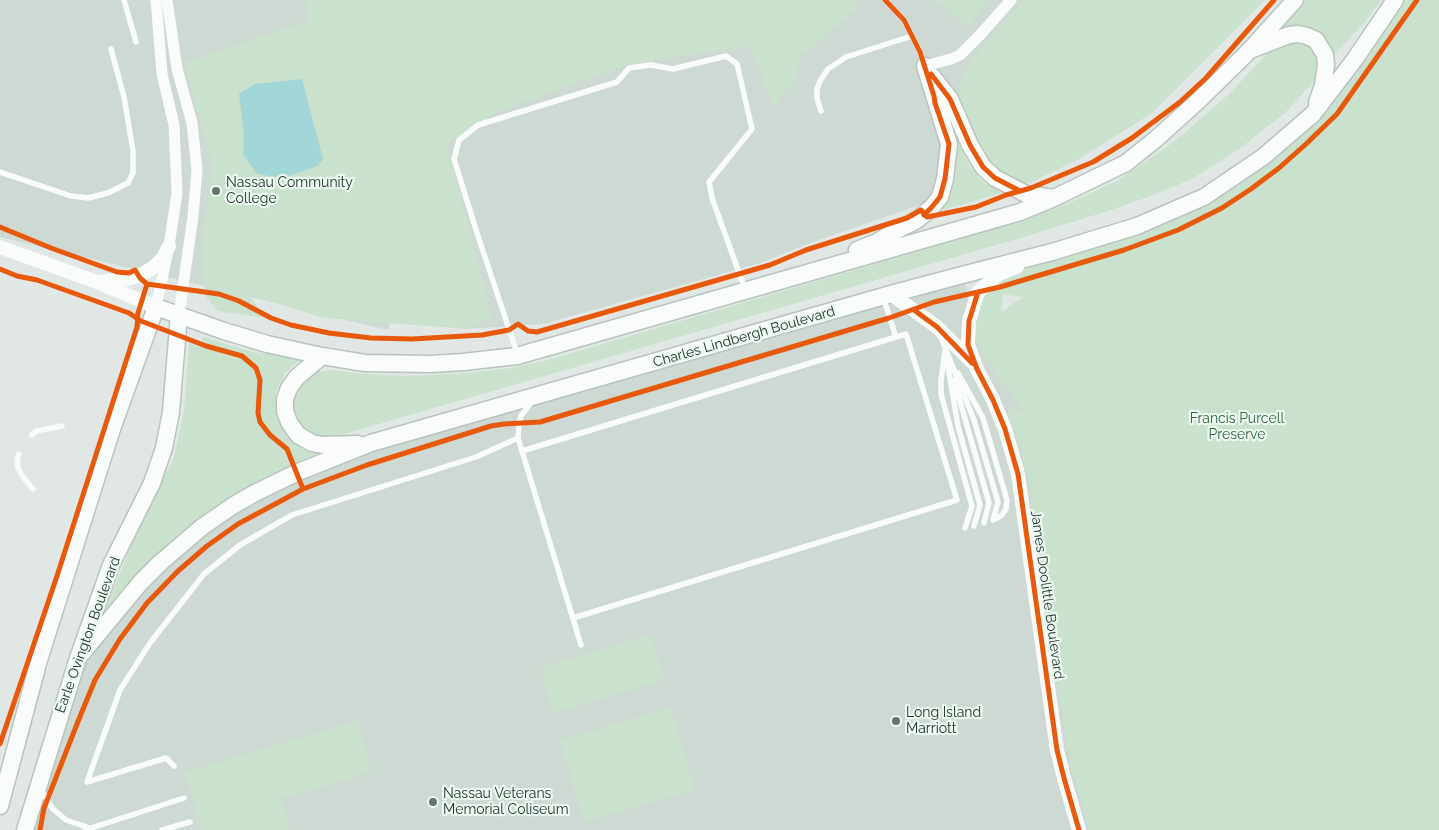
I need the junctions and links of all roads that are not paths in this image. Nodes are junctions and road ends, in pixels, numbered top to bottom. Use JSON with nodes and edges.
{"nodes":[{"id":1,"x":124,"y":0,"type":"edge"},
{"id":2,"x":156,"y":0,"type":"edge"},
{"id":3,"x":167,"y":0,"type":"edge"},
{"id":4,"x":885,"y":0,"type":"edge"},
{"id":5,"x":1011,"y":0,"type":"edge"},
{"id":6,"x":1295,"y":0,"type":"edge"},
{"id":7,"x":1395,"y":0,"type":"edge"},
{"id":8,"x":912,"y":36,"type":"junction"},
{"id":9,"x":136,"y":42,"type":"dead end"},
{"id":10,"x":173,"y":45,"type":"junction"},
{"id":11,"x":111,"y":49,"type":"dead end"},
{"id":12,"x":160,"y":49,"type":"junction"},
{"id":13,"x":1248,"y":52,"type":"junction"},
{"id":14,"x":925,"y":66,"type":"junction"},
{"id":15,"x":821,"y":111,"type":"dead end"},
{"id":16,"x":1313,"y":114,"type":"junction"},
{"id":17,"x":0,"y":172,"type":"edge"},
{"id":18,"x":1054,"y":198,"type":"junction"},
{"id":19,"x":0,"y":246,"type":"edge"},
{"id":20,"x":169,"y":246,"type":"junction"},
{"id":21,"x":1052,"y":252,"type":"junction"},
{"id":22,"x":810,"y":273,"type":"junction"},
{"id":23,"x":97,"y":282,"type":"junction"},
{"id":24,"x":746,"y":291,"type":"junction"},
{"id":25,"x":887,"y":296,"type":"junction"},
{"id":26,"x":156,"y":307,"type":"junction"},
{"id":27,"x":179,"y":315,"type":"junction"},
{"id":28,"x":937,"y":327,"type":"junction"},
{"id":29,"x":896,"y":337,"type":"junction"},
{"id":30,"x":945,"y":349,"type":"junction"},
{"id":31,"x":322,"y":356,"type":"junction"},
{"id":32,"x":518,"y":356,"type":"junction"},
{"id":33,"x":977,"y":368,"type":"junction"},
{"id":34,"x":534,"y":397,"type":"junction"},
{"id":35,"x":62,"y":426,"type":"dead end"},
{"id":36,"x":32,"y":435,"type":"dead end"},
{"id":37,"x":518,"y":438,"type":"junction"},
{"id":38,"x":371,"y":443,"type":"junction"},
{"id":39,"x":522,"y":451,"type":"junction"},
{"id":40,"x":19,"y":454,"type":"dead end"},
{"id":41,"x":33,"y":488,"type":"dead end"},
{"id":42,"x":984,"y":523,"type":"dead end"},
{"id":43,"x":974,"y":526,"type":"dead end"},
{"id":44,"x":965,"y":528,"type":"dead end"},
{"id":45,"x":573,"y":618,"type":"junction"},
{"id":46,"x":581,"y":645,"type":"dead end"},
{"id":47,"x":78,"y":658,"type":"junction"},
{"id":48,"x":174,"y":766,"type":"dead end"},
{"id":49,"x":38,"y":784,"type":"junction"},
{"id":50,"x":184,"y":798,"type":"dead end"},
{"id":51,"x":0,"y":806,"type":"edge"},
{"id":52,"x":190,"y":822,"type":"dead end"},
{"id":53,"x":88,"y":829,"type":"edge"},
{"id":54,"x":25,"y":830,"type":"edge"},
{"id":55,"x":162,"y":830,"type":"edge"},
{"id":56,"x":1079,"y":830,"type":"edge"}],
"edges":[{"from":1,"to":9,"type":"lane"},
{"from":2,"to":12,"type":"street"},
{"from":3,"to":10,"type":"street","name":"Earle Ovington Boulevard"},
{"from":4,"to":8,"type":"lane"},
{"from":5,"to":14,"type":"street"},
{"from":6,"to":13,"type":"main road"},
{"from":7,"to":16,"type":"main road","name":"Charles Lindbergh Boulevard"},
{"from":8,"to":14,"type":"lane"},
{"from":8,"to":15,"type":"lane"},
{"from":10,"to":12,"type":"lane"},
{"from":10,"to":27,"type":"street","name":"Earle Ovington Boulevard"},
{"from":11,"to":17,"type":"lane"},
{"from":12,"to":20,"type":"street"},
{"from":13,"to":16,"type":"main road"},
{"from":13,"to":18,"type":"main road"},
{"from":14,"to":18,"type":"main road"},
{"from":14,"to":22,"type":"main road"},
{"from":16,"to":21,"type":"main road","name":"Charles Lindbergh Boulevard"},
{"from":18,"to":22,"type":"main road"},
{"from":19,"to":23,"type":"street"},
{"from":20,"to":23,"type":"street"},
{"from":20,"to":26,"type":"street"},
{"from":21,"to":25,"type":"main road","name":"Charles Lindbergh Boulevard"},
{"from":21,"to":33,"type":"street","name":"James Doolittle Boulevard"},
{"from":22,"to":24,"type":"main road"},
{"from":23,"to":26,"type":"street"},
{"from":24,"to":32,"type":"main road"},
{"from":24,"to":32,"type":"lane"},
{"from":25,"to":28,"type":"street","name":"James Doolittle Boulevard"},
{"from":25,"to":29,"type":"lane"},
{"from":25,"to":34,"type":"main road","name":"Charles Lindbergh Boulevard"},
{"from":26,"to":27,"type":"main road"},
{"from":26,"to":51,"type":"main road"},
{"from":27,"to":31,"type":"main road"},
{"from":27,"to":47,"type":"main road","name":"Earle Ovington Boulevard"},
{"from":28,"to":30,"type":"lane"},
{"from":28,"to":33,"type":"street","name":"James Doolittle Boulevard"},
{"from":29,"to":39,"type":"lane"},
{"from":29,"to":45,"type":"lane"},
{"from":30,"to":30,"type":"lane"},
{"from":30,"to":42,"type":"lane"},
{"from":30,"to":43,"type":"lane"},
{"from":30,"to":44,"type":"lane"},
{"from":31,"to":32,"type":"main road"},
{"from":31,"to":38,"type":"main road"},
{"from":33,"to":56,"type":"street","name":"James Doolittle Boulevard"},
{"from":34,"to":37,"type":"lane"},
{"from":34,"to":38,"type":"main road","name":"Charles Lindbergh Boulevard"},
{"from":35,"to":36,"type":"lane"},
{"from":37,"to":39,"type":"lane"},
{"from":37,"to":48,"type":"lane"},
{"from":38,"to":47,"type":"main road","name":"Charles Lindbergh Boulevard"},
{"from":39,"to":45,"type":"lane"},
{"from":40,"to":41,"type":"lane"},
{"from":45,"to":46,"type":"lane"},
{"from":47,"to":49,"type":"main road","name":"Earle Ovington Boulevard"},
{"from":49,"to":53,"type":"lane"},
{"from":49,"to":54,"type":"main road","name":"Earle Ovington Boulevard"},
{"from":50,"to":53,"type":"lane"},
{"from":52,"to":55,"type":"lane"}]}
